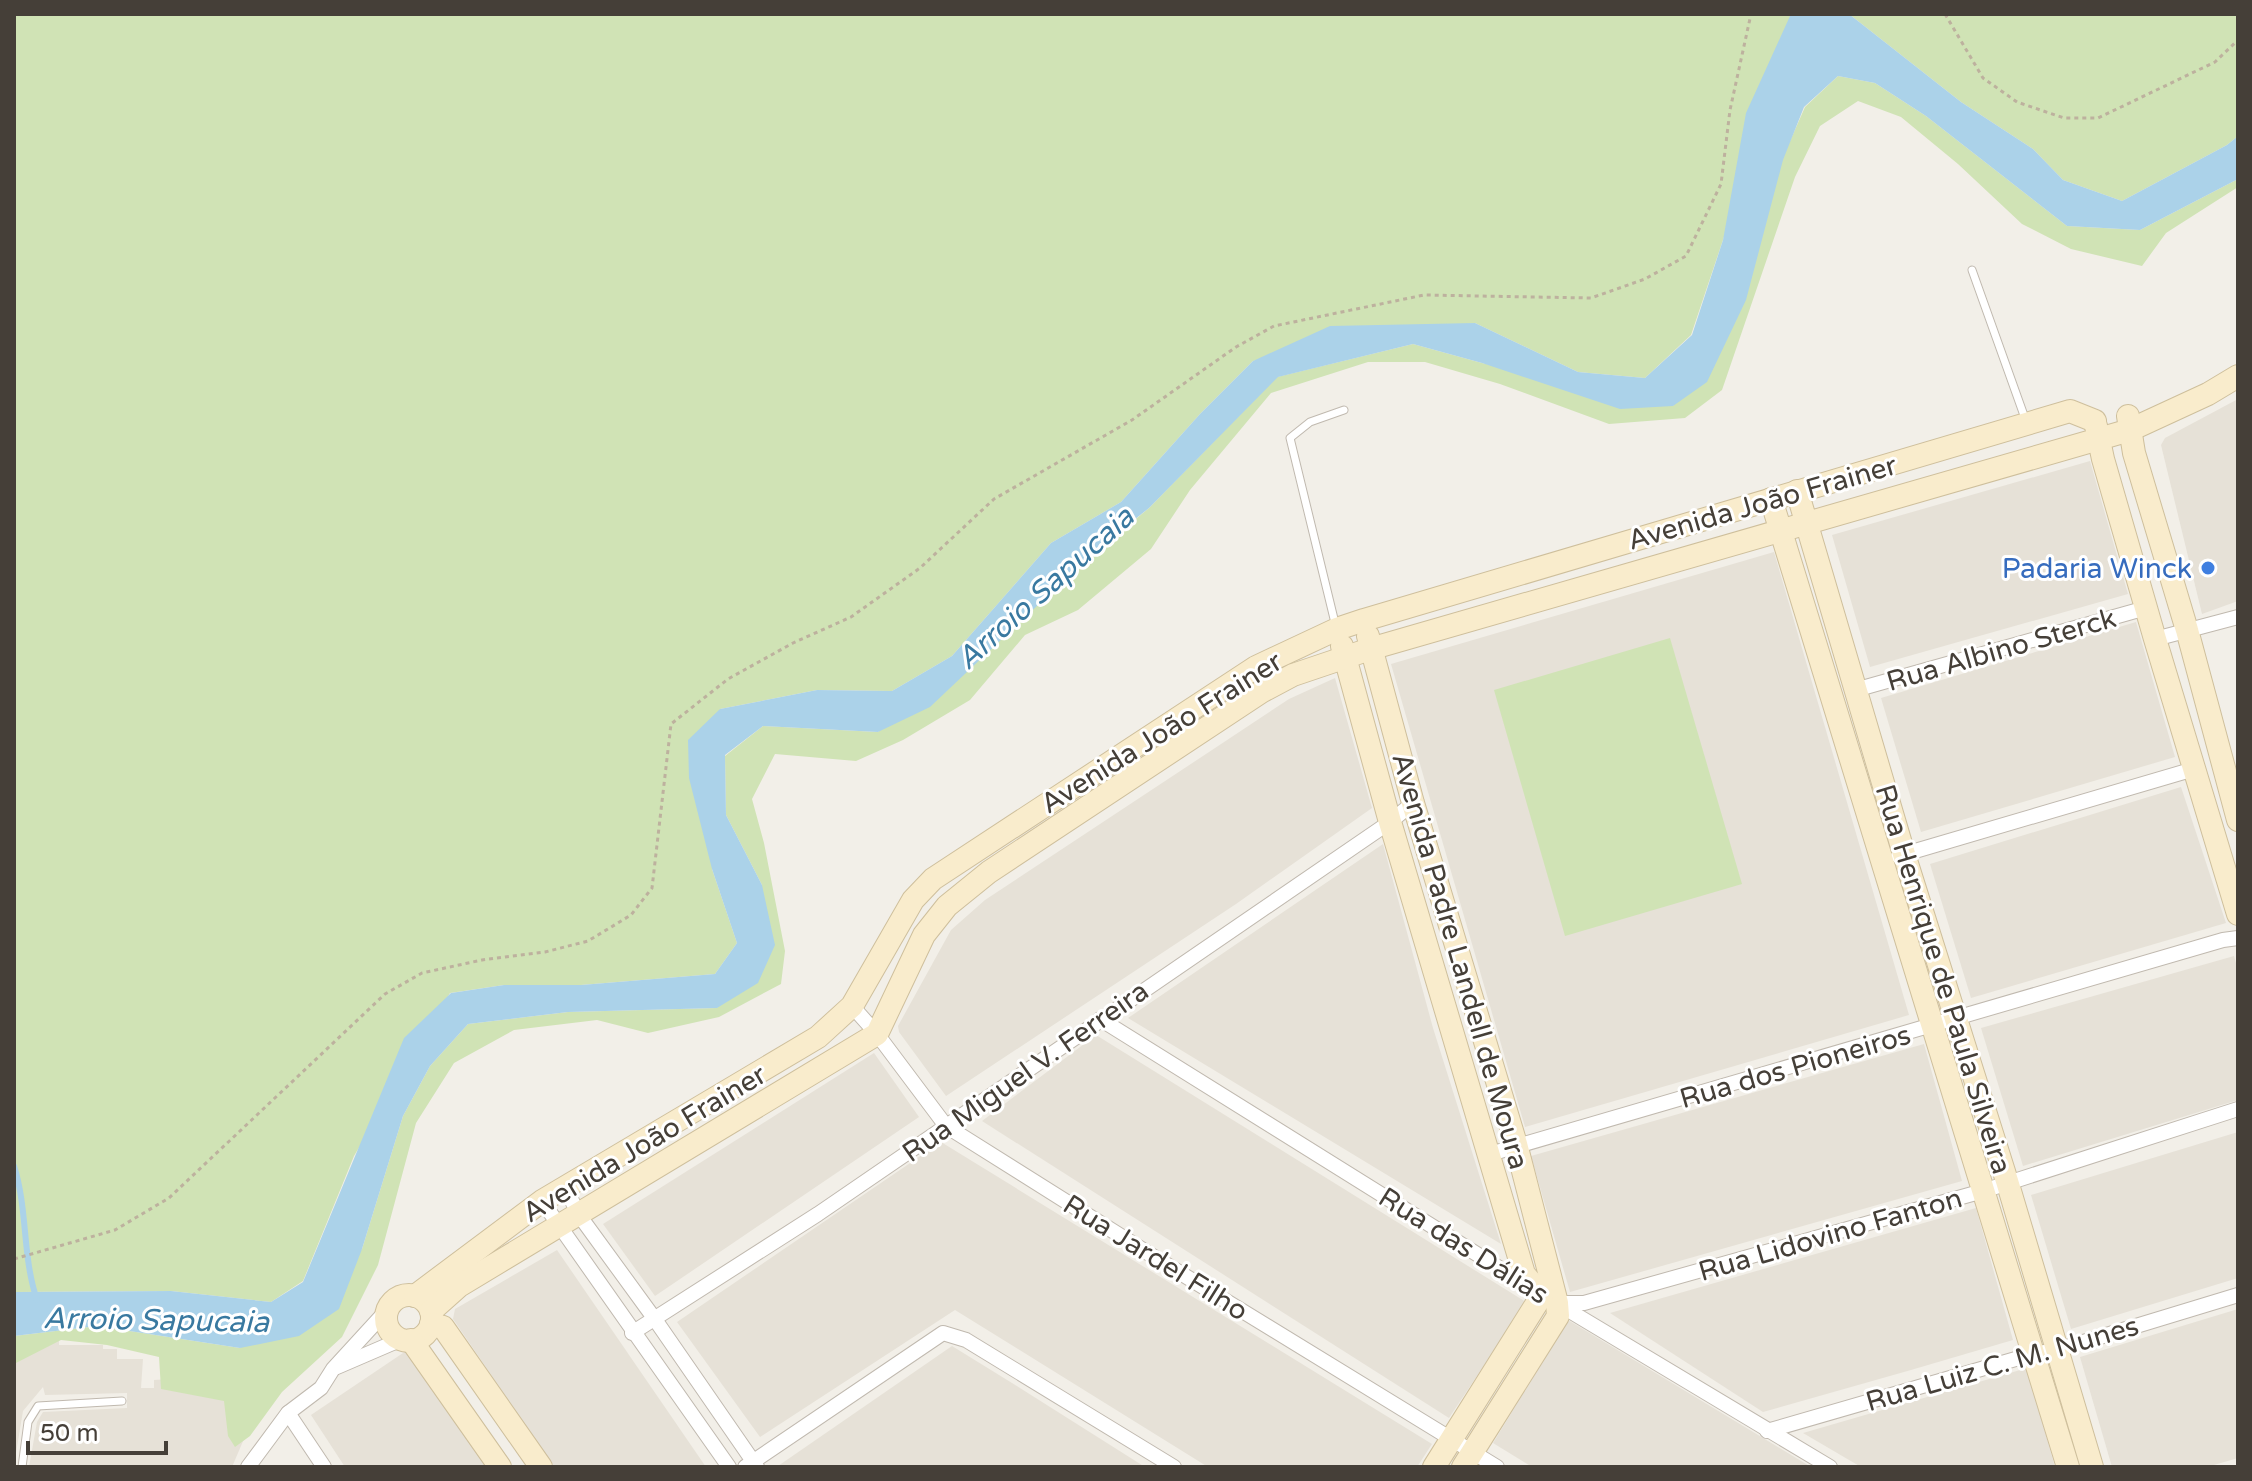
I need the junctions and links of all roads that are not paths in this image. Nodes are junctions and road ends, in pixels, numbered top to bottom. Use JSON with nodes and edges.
{"nodes":[{"id":1,"x":1972,"y":270,"type":"dead end"},
{"id":2,"x":2238,"y":376,"type":"edge"},
{"id":3,"x":1344,"y":410,"type":"dead end"},
{"id":4,"x":2129,"y":422,"type":"junction"},
{"id":5,"x":2027,"y":423,"type":"junction"},
{"id":6,"x":2096,"y":429,"type":"junction"},
{"id":7,"x":1797,"y":491,"type":"junction"},
{"id":8,"x":1771,"y":499,"type":"junction"},
{"id":9,"x":1805,"y":524,"type":"junction"},
{"id":10,"x":1781,"y":532,"type":"junction"},
{"id":11,"x":2146,"y":608,"type":"junction"},
{"id":12,"x":2238,"y":617,"type":"edge"},
{"id":13,"x":1364,"y":620,"type":"junction"},
{"id":14,"x":1337,"y":629,"type":"junction"},
{"id":15,"x":2187,"y":630,"type":"junction"},
{"id":16,"x":2155,"y":639,"type":"junction"},
{"id":17,"x":1370,"y":649,"type":"junction"},
{"id":18,"x":1345,"y":658,"type":"junction"},
{"id":19,"x":1855,"y":690,"type":"junction"},
{"id":20,"x":2194,"y":769,"type":"junction"},
{"id":21,"x":1413,"y":803,"type":"junction"},
{"id":22,"x":2238,"y":820,"type":"edge"},
{"id":23,"x":1390,"y":822,"type":"junction"},
{"id":24,"x":1904,"y":854,"type":"junction"},
{"id":25,"x":1882,"y":860,"type":"junction"},
{"id":26,"x":1924,"y":914,"type":"junction"},
{"id":27,"x":2238,"y":914,"type":"edge"},
{"id":28,"x":1900,"y":922,"type":"junction"},
{"id":29,"x":2238,"y":938,"type":"edge"},
{"id":30,"x":852,"y":1006,"type":"junction"},
{"id":31,"x":1100,"y":1019,"type":"junction"},
{"id":32,"x":1956,"y":1019,"type":"junction"},
{"id":33,"x":1933,"y":1027,"type":"junction"},
{"id":34,"x":877,"y":1034,"type":"junction"},
{"id":35,"x":2238,"y":1109,"type":"edge"},
{"id":36,"x":946,"y":1126,"type":"junction"},
{"id":37,"x":1516,"y":1144,"type":"junction"},
{"id":38,"x":1490,"y":1154,"type":"junction"},
{"id":39,"x":2007,"y":1181,"type":"junction"},
{"id":40,"x":565,"y":1187,"type":"junction"},
{"id":41,"x":1983,"y":1191,"type":"junction"},
{"id":42,"x":542,"y":1201,"type":"junction"},
{"id":43,"x":579,"y":1215,"type":"junction"},
{"id":44,"x":558,"y":1226,"type":"junction"},
{"id":45,"x":2238,"y":1295,"type":"edge"},
{"id":46,"x":1550,"y":1299,"type":"junction"},
{"id":47,"x":388,"y":1309,"type":"junction"},
{"id":48,"x":426,"y":1310,"type":"junction"},
{"id":49,"x":654,"y":1318,"type":"junction"},
{"id":50,"x":632,"y":1333,"type":"junction"},
{"id":51,"x":406,"y":1340,"type":"junction"},
{"id":52,"x":2057,"y":1350,"type":"junction"},
{"id":53,"x":2033,"y":1354,"type":"junction"},
{"id":54,"x":333,"y":1369,"type":"junction"},
{"id":55,"x":122,"y":1401,"type":"dead end"},
{"id":56,"x":288,"y":1413,"type":"junction"},
{"id":57,"x":1767,"y":1431,"type":"junction"},
{"id":58,"x":1451,"y":1438,"type":"junction"},
{"id":59,"x":1467,"y":1460,"type":"edge"},
{"id":60,"x":752,"y":1465,"type":"edge"},
{"id":61,"x":22,"y":1467,"type":"edge"},
{"id":62,"x":248,"y":1467,"type":"edge"},
{"id":63,"x":324,"y":1467,"type":"edge"},
{"id":64,"x":500,"y":1467,"type":"edge"},
{"id":65,"x":541,"y":1467,"type":"edge"},
{"id":66,"x":729,"y":1467,"type":"edge"},
{"id":67,"x":1174,"y":1467,"type":"edge"},
{"id":68,"x":1434,"y":1467,"type":"edge"},
{"id":69,"x":1497,"y":1467,"type":"edge"},
{"id":70,"x":1830,"y":1467,"type":"edge"},
{"id":71,"x":2068,"y":1467,"type":"edge"},
{"id":72,"x":2092,"y":1467,"type":"edge"}],
"edges":[{"from":1,"to":5,"type":"lane"},
{"from":2,"to":4,"type":"street"},
{"from":3,"to":14,"type":"lane"},
{"from":4,"to":6,"type":"street"},
{"from":4,"to":15,"type":"street"},
{"from":5,"to":6,"type":"street","name":"Avenida João Frainer"},
{"from":5,"to":7,"type":"street","name":"Avenida João Frainer"},
{"from":6,"to":9,"type":"street","name":"Avenida João Frainer"},
{"from":6,"to":11,"type":"street"},
{"from":7,"to":8,"type":"street","name":"Avenida João Frainer"},
{"from":7,"to":9,"type":"street","name":"Rua Henrique de Paula Silveira"},
{"from":8,"to":10,"type":"street","name":"Rua Henrique de Paula Silveira"},
{"from":8,"to":13,"type":"street","name":"Avenida João Frainer"},
{"from":9,"to":10,"type":"street","name":"Avenida João Frainer"},
{"from":9,"to":19,"type":"street","name":"Rua Henrique de Paula Silveira"},
{"from":10,"to":17,"type":"street","name":"Avenida João Frainer"},
{"from":10,"to":25,"type":"street","name":"Rua Henrique de Paula Silveira"},
{"from":11,"to":16,"type":"street"},
{"from":11,"to":19,"type":"street","name":"Rua Albino Sterck"},
{"from":12,"to":15,"type":"street"},
{"from":13,"to":14,"type":"street","name":"Avenida João Frainer"},
{"from":13,"to":17,"type":"street","name":"Avenida Padre Landell de Moura"},
{"from":14,"to":18,"type":"street","name":"Avenida Padre Landell de Moura"},
{"from":14,"to":30,"type":"street","name":"Avenida João Frainer"},
{"from":15,"to":16,"type":"street"},
{"from":15,"to":22,"type":"street"},
{"from":16,"to":20,"type":"street"},
{"from":17,"to":18,"type":"street","name":"Avenida João Frainer"},
{"from":17,"to":21,"type":"street","name":"Avenida Padre Landell de Moura"},
{"from":18,"to":23,"type":"street","name":"Avenida Padre Landell de Moura"},
{"from":18,"to":34,"type":"street","name":"Avenida João Frainer"},
{"from":19,"to":24,"type":"street","name":"Rua Henrique de Paula Silveira"},
{"from":20,"to":24,"type":"street"},
{"from":20,"to":27,"type":"street"},
{"from":21,"to":23,"type":"street","name":"Rua Miguel V. Ferreira"},
{"from":21,"to":37,"type":"street","name":"Avenida Padre Landell de Moura"},
{"from":23,"to":31,"type":"street","name":"Rua Miguel V. Ferreira"},
{"from":23,"to":38,"type":"street","name":"Avenida Padre Landell de Moura"},
{"from":24,"to":25,"type":"street"},
{"from":24,"to":26,"type":"street","name":"Rua Henrique de Paula Silveira"},
{"from":25,"to":28,"type":"street","name":"Rua Henrique de Paula Silveira"},
{"from":26,"to":28,"type":"street"},
{"from":26,"to":32,"type":"street","name":"Rua Henrique de Paula Silveira"},
{"from":28,"to":33,"type":"street","name":"Rua Henrique de Paula Silveira"},
{"from":29,"to":32,"type":"street","name":"Rua dos Pioneiros"},
{"from":30,"to":34,"type":"street","name":"Rua Jardel Filho"},
{"from":30,"to":40,"type":"street","name":"Avenida João Frainer"},
{"from":31,"to":36,"type":"street","name":"Rua Miguel V. Ferreira"},
{"from":31,"to":46,"type":"street","name":"Rua das Dálias"},
{"from":32,"to":33,"type":"street","name":"Rua dos Pioneiros"},
{"from":32,"to":39,"type":"street","name":"Rua Henrique de Paula Silveira"},
{"from":33,"to":37,"type":"street","name":"Rua dos Pioneiros"},
{"from":33,"to":41,"type":"street","name":"Rua Henrique de Paula Silveira"},
{"from":34,"to":36,"type":"street","name":"Rua Jardel Filho"},
{"from":34,"to":43,"type":"street","name":"Avenida João Frainer"},
{"from":35,"to":39,"type":"street","name":"Rua Lidovino Fanton"},
{"from":36,"to":49,"type":"street","name":"Rua Miguel V. Ferreira"},
{"from":36,"to":58,"type":"street","name":"Rua Jardel Filho"},
{"from":37,"to":38,"type":"street","name":"Rua dos Pioneiros"},
{"from":37,"to":46,"type":"street","name":"Avenida Padre Landell de Moura"},
{"from":38,"to":46,"type":"street","name":"Avenida Padre Landell de Moura"},
{"from":39,"to":41,"type":"street","name":"Rua Lidovino Fanton"},
{"from":39,"to":52,"type":"street","name":"Rua Henrique de Paula Silveira"},
{"from":40,"to":42,"type":"street","name":"Avenida João Frainer"},
{"from":40,"to":43,"type":"street"},
{"from":41,"to":46,"type":"street","name":"Rua Lidovino Fanton"},
{"from":41,"to":53,"type":"street","name":"Rua Henrique de Paula Silveira"},
{"from":42,"to":44,"type":"street"},
{"from":42,"to":48,"type":"street","name":"Avenida João Frainer"},
{"from":43,"to":44,"type":"street","name":"Avenida João Frainer"},
{"from":43,"to":49,"type":"street"},
{"from":44,"to":48,"type":"street","name":"Avenida João Frainer"},
{"from":44,"to":50,"type":"street"},
{"from":45,"to":52,"type":"street","name":"Rua Luiz C. M. Nunes"},
{"from":46,"to":57,"type":"street","name":"Rua das Dálias"},
{"from":46,"to":58,"type":"street"},
{"from":46,"to":59,"type":"street"},
{"from":47,"to":48,"type":"street"},
{"from":47,"to":51,"type":"street"},
{"from":47,"to":54,"type":"street"},
{"from":48,"to":51,"type":"street"},
{"from":48,"to":65,"type":"street"},
{"from":49,"to":50,"type":"street","name":"Rua Miguel V. Ferreira"},
{"from":49,"to":60,"type":"street"},
{"from":50,"to":66,"type":"street"},
{"from":51,"to":54,"type":"street"},
{"from":51,"to":64,"type":"street"},
{"from":52,"to":53,"type":"street","name":"Rua Luiz C. M. Nunes"},
{"from":52,"to":72,"type":"street","name":"Rua Henrique de Paula Silveira"},
{"from":53,"to":57,"type":"street","name":"Rua Luiz C. M. Nunes"},
{"from":53,"to":71,"type":"street","name":"Rua Henrique de Paula Silveira"},
{"from":54,"to":56,"type":"street"},
{"from":55,"to":61,"type":"lane"},
{"from":56,"to":62,"type":"street"},
{"from":56,"to":63,"type":"street"},
{"from":57,"to":70,"type":"street","name":"Rua das Dálias"},
{"from":58,"to":59,"type":"street","name":"Rua Jardel Filho"},
{"from":58,"to":68,"type":"street"},
{"from":59,"to":69,"type":"street","name":"Rua Jardel Filho"},
{"from":60,"to":67,"type":"street"}]}
